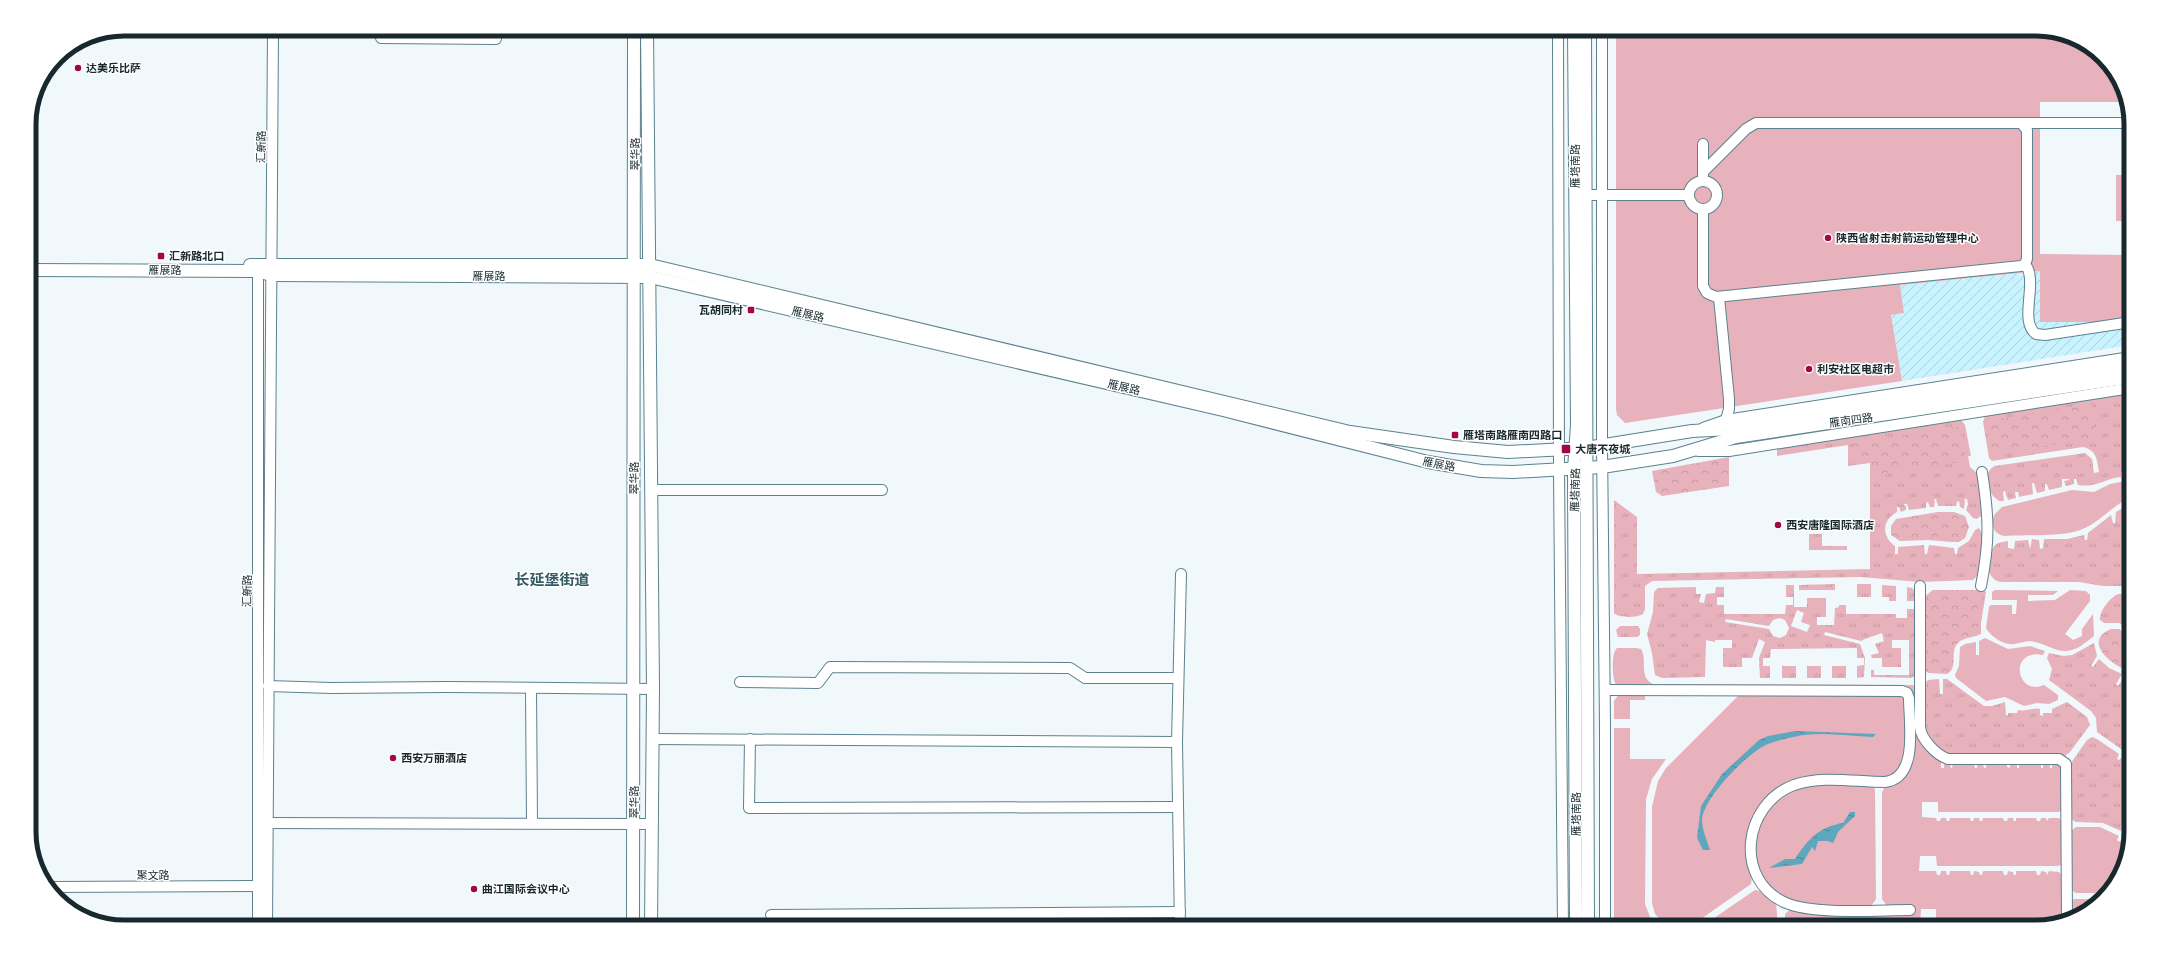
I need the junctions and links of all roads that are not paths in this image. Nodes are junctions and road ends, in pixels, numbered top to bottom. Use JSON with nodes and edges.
{"nodes":[{"id":1,"x":273,"y":36,"type":"edge"},
{"id":2,"x":381,"y":36,"type":"edge"},
{"id":3,"x":496,"y":36,"type":"edge"},
{"id":4,"x":634,"y":36,"type":"edge"},
{"id":5,"x":647,"y":36,"type":"edge"},
{"id":6,"x":1558,"y":36,"type":"edge"},
{"id":7,"x":1574,"y":36,"type":"edge"},
{"id":8,"x":1585,"y":36,"type":"edge"},
{"id":9,"x":1602,"y":36,"type":"edge"},
{"id":10,"x":2021,"y":123,"type":"junction"},
{"id":11,"x":2124,"y":123,"type":"edge"},
{"id":12,"x":1703,"y":144,"type":"dead end"},
{"id":13,"x":1703,"y":176,"type":"junction"},
{"id":14,"x":1585,"y":195,"type":"junction"},
{"id":15,"x":1602,"y":195,"type":"junction"},
{"id":16,"x":1689,"y":195,"type":"junction"},
{"id":17,"x":1703,"y":209,"type":"junction"},
{"id":18,"x":36,"y":262,"type":"edge"},
{"id":19,"x":2025,"y":264,"type":"junction"},
{"id":20,"x":36,"y":270,"type":"edge"},
{"id":21,"x":271,"y":270,"type":"junction"},
{"id":22,"x":258,"y":271,"type":"junction"},
{"id":23,"x":635,"y":271,"type":"junction"},
{"id":24,"x":650,"y":271,"type":"junction"},
{"id":25,"x":1719,"y":297,"type":"junction"},
{"id":26,"x":2124,"y":323,"type":"edge"},
{"id":27,"x":2124,"y":357,"type":"edge"},
{"id":28,"x":2124,"y":368,"type":"edge"},
{"id":29,"x":2124,"y":378,"type":"edge"},
{"id":30,"x":2124,"y":389,"type":"edge"},
{"id":31,"x":1726,"y":420,"type":"junction"},
{"id":32,"x":1692,"y":431,"type":"junction"},
{"id":33,"x":1602,"y":446,"type":"junction"},
{"id":34,"x":1581,"y":449,"type":"junction"},
{"id":35,"x":1559,"y":450,"type":"junction"},
{"id":36,"x":1694,"y":451,"type":"junction"},
{"id":37,"x":1602,"y":467,"type":"junction"},
{"id":38,"x":1559,"y":470,"type":"junction"},
{"id":39,"x":1580,"y":470,"type":"junction"},
{"id":40,"x":1982,"y":472,"type":"dead end"},
{"id":41,"x":652,"y":490,"type":"junction"},
{"id":42,"x":882,"y":490,"type":"dead end"},
{"id":43,"x":1181,"y":574,"type":"dead end"},
{"id":44,"x":1920,"y":586,"type":"dead end"},
{"id":45,"x":1981,"y":586,"type":"dead end"},
{"id":46,"x":1178,"y":678,"type":"junction"},
{"id":47,"x":740,"y":682,"type":"dead end"},
{"id":48,"x":268,"y":686,"type":"junction"},
{"id":49,"x":531,"y":689,"type":"junction"},
{"id":50,"x":634,"y":689,"type":"junction"},
{"id":51,"x":653,"y":689,"type":"junction"},
{"id":52,"x":1605,"y":690,"type":"junction"},
{"id":53,"x":1581,"y":727,"type":"junction"},
{"id":54,"x":1605,"y":727,"type":"junction"},
{"id":55,"x":1562,"y":728,"type":"junction"},
{"id":56,"x":653,"y":739,"type":"junction"},
{"id":57,"x":750,"y":739,"type":"junction"},
{"id":58,"x":1177,"y":742,"type":"junction"},
{"id":59,"x":1178,"y":807,"type":"junction"},
{"id":60,"x":263,"y":823,"type":"junction"},
{"id":61,"x":532,"y":823,"type":"junction"},
{"id":62,"x":634,"y":823,"type":"junction"},
{"id":63,"x":652,"y":824,"type":"junction"},
{"id":64,"x":259,"y":886,"type":"junction"},
{"id":65,"x":56,"y":887,"type":"edge"},
{"id":66,"x":1910,"y":910,"type":"dead end"},
{"id":67,"x":1180,"y":912,"type":"junction"},
{"id":68,"x":2067,"y":914,"type":"edge"},
{"id":69,"x":771,"y":915,"type":"dead end"},
{"id":70,"x":258,"y":920,"type":"edge"},
{"id":71,"x":267,"y":920,"type":"edge"},
{"id":72,"x":633,"y":920,"type":"edge"},
{"id":73,"x":651,"y":920,"type":"edge"},
{"id":74,"x":1180,"y":920,"type":"edge"},
{"id":75,"x":1563,"y":920,"type":"edge"},
{"id":76,"x":1576,"y":920,"type":"edge"},
{"id":77,"x":1588,"y":920,"type":"edge"},
{"id":78,"x":1605,"y":920,"type":"edge"}],
"edges":[{"from":1,"to":21,"type":"street","name":"汇新路"},
{"from":2,"to":3,"type":"street"},
{"from":4,"to":23,"type":"main road","name":"翠华路"},
{"from":5,"to":24,"type":"main road","name":"翠华路"},
{"from":6,"to":35,"type":"street"},
{"from":7,"to":34,"type":"main road","name":"雁塔南路"},
{"from":8,"to":14,"type":"main road","name":"雁塔南路"},
{"from":9,"to":15,"type":"street"},
{"from":10,"to":11,"type":"street"},
{"from":10,"to":13,"type":"street"},
{"from":10,"to":19,"type":"street"},
{"from":12,"to":13,"type":"street"},
{"from":13,"to":16,"type":"street"},
{"from":13,"to":17,"type":"street"},
{"from":14,"to":15,"type":"street"},
{"from":14,"to":34,"type":"main road","name":"雁塔南路"},
{"from":15,"to":16,"type":"street"},
{"from":15,"to":33,"type":"street"},
{"from":16,"to":17,"type":"street"},
{"from":17,"to":25,"type":"street"},
{"from":18,"to":21,"type":"main road","name":"雁展路"},
{"from":19,"to":25,"type":"street"},
{"from":19,"to":26,"type":"street"},
{"from":20,"to":22,"type":"main road","name":"雁展路"},
{"from":21,"to":22,"type":"main road","name":"雁展路"},
{"from":21,"to":23,"type":"main road","name":"雁展路"},
{"from":21,"to":48,"type":"street","name":"汇新路"},
{"from":22,"to":60,"type":"street","name":"汇新路"},
{"from":23,"to":24,"type":"main road","name":"雁展路"},
{"from":23,"to":50,"type":"main road","name":"翠华路"},
{"from":24,"to":35,"type":"main road","name":"雁展路"},
{"from":24,"to":38,"type":"main road","name":"雁展路"},
{"from":24,"to":41,"type":"main road","name":"翠华路"},
{"from":25,"to":31,"type":"street"},
{"from":27,"to":31,"type":"street"},
{"from":28,"to":32,"type":"main road","name":"雁南四路"},
{"from":29,"to":36,"type":"main road","name":"雁南四路"},
{"from":30,"to":36,"type":"street"},
{"from":31,"to":32,"type":"street"},
{"from":32,"to":33,"type":"main road","name":"雁南四路"},
{"from":33,"to":34,"type":"main road","name":"雁南四路"},
{"from":33,"to":37,"type":"street"},
{"from":34,"to":35,"type":"main road","name":"雁展路"},
{"from":34,"to":39,"type":"main road","name":"雁塔南路"},
{"from":35,"to":38,"type":"street"},
{"from":36,"to":37,"type":"main road","name":"雁南四路"},
{"from":37,"to":39,"type":"main road","name":"雁南四路"},
{"from":37,"to":52,"type":"street"},
{"from":38,"to":39,"type":"main road","name":"雁展路"},
{"from":38,"to":55,"type":"street"},
{"from":39,"to":53,"type":"main road","name":"雁塔南路"},
{"from":40,"to":45,"type":"street"},
{"from":41,"to":42,"type":"street"},
{"from":41,"to":51,"type":"main road","name":"翠华路"},
{"from":43,"to":46,"type":"street"},
{"from":44,"to":68,"type":"street"},
{"from":46,"to":47,"type":"street"},
{"from":46,"to":58,"type":"street"},
{"from":48,"to":49,"type":"street"},
{"from":48,"to":60,"type":"street","name":"汇新路"},
{"from":49,"to":50,"type":"street"},
{"from":49,"to":61,"type":"street"},
{"from":50,"to":51,"type":"street"},
{"from":50,"to":62,"type":"main road","name":"翠华路"},
{"from":51,"to":56,"type":"main road","name":"翠华路"},
{"from":52,"to":54,"type":"street"},
{"from":52,"to":66,"type":"street"},
{"from":53,"to":54,"type":"street"},
{"from":53,"to":55,"type":"street"},
{"from":53,"to":76,"type":"main road","name":"雁塔南路"},
{"from":53,"to":77,"type":"main road","name":"雁塔南路"},
{"from":54,"to":78,"type":"street"},
{"from":55,"to":75,"type":"street"},
{"from":56,"to":57,"type":"street"},
{"from":56,"to":63,"type":"main road","name":"翠华路"},
{"from":57,"to":58,"type":"street"},
{"from":57,"to":59,"type":"street"},
{"from":58,"to":59,"type":"street"},
{"from":59,"to":67,"type":"street"},
{"from":60,"to":61,"type":"street"},
{"from":60,"to":64,"type":"street","name":"汇新路"},
{"from":60,"to":71,"type":"street","name":"汇新路"},
{"from":61,"to":62,"type":"street"},
{"from":62,"to":63,"type":"street"},
{"from":62,"to":72,"type":"main road","name":"翠华路"},
{"from":63,"to":73,"type":"main road","name":"翠华路"},
{"from":64,"to":65,"type":"street","name":"聚文路"},
{"from":64,"to":70,"type":"street","name":"汇新路"},
{"from":67,"to":69,"type":"street"},
{"from":67,"to":74,"type":"street"}]}
